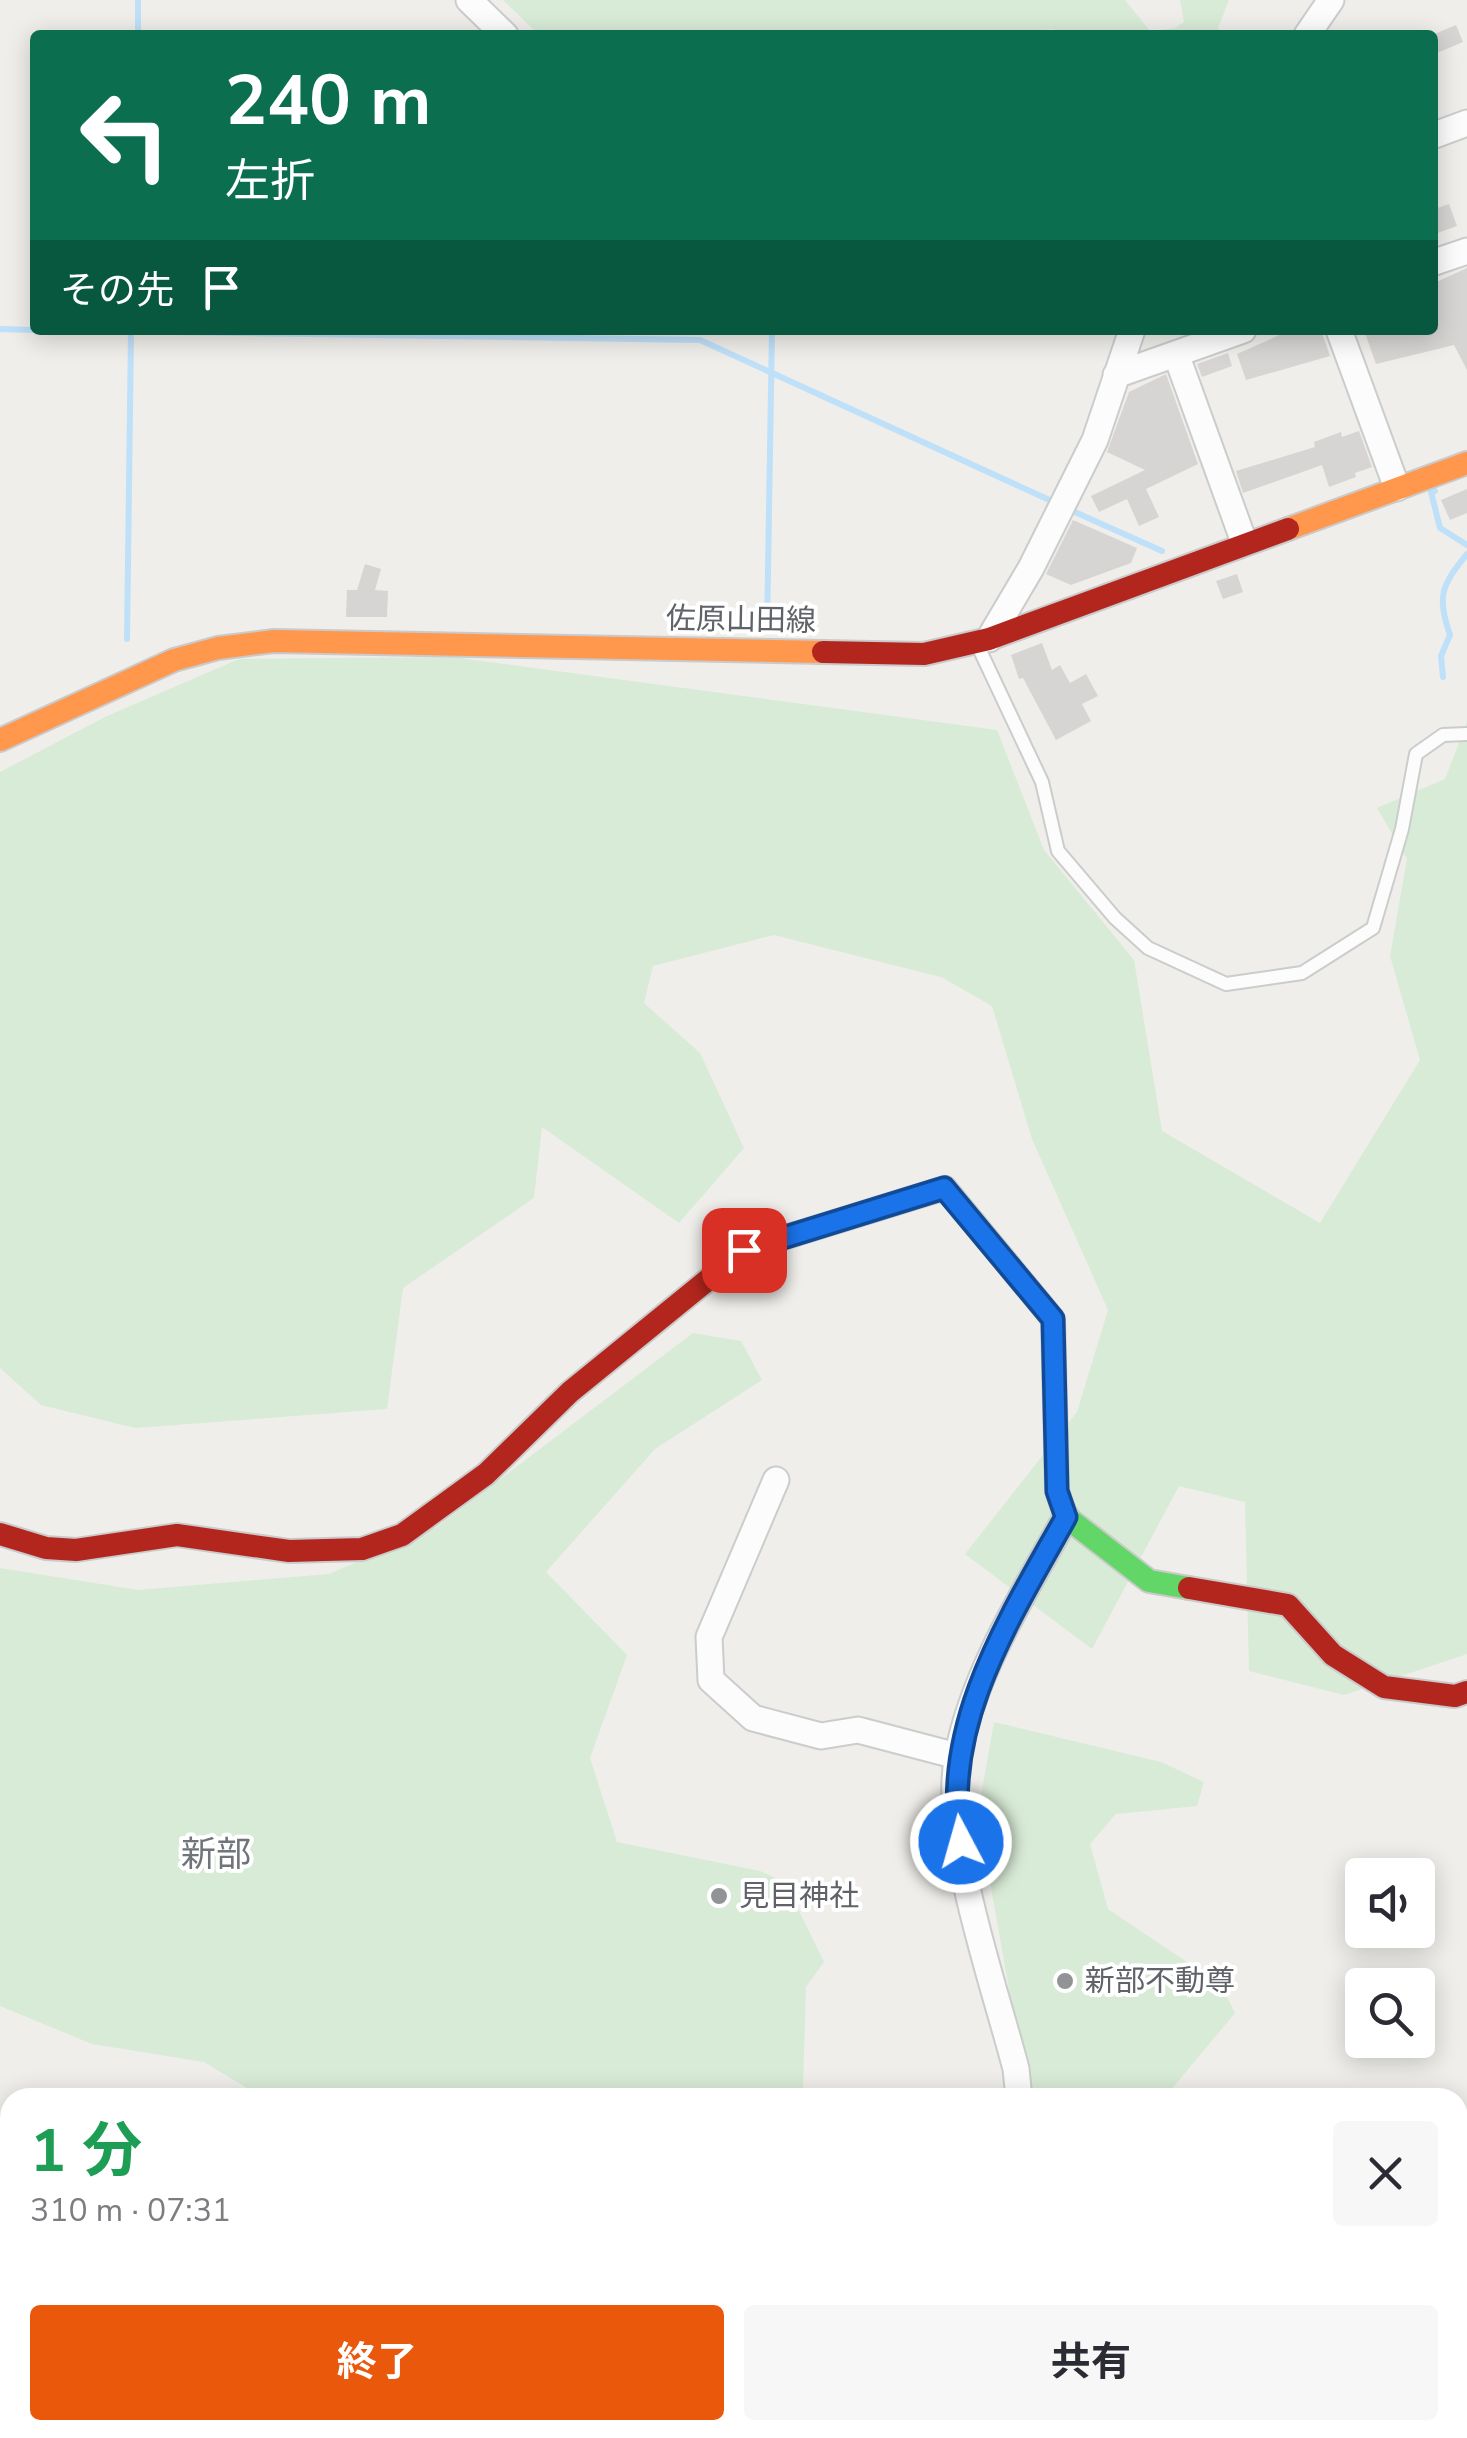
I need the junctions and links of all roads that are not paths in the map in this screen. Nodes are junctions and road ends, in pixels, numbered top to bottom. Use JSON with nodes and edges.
{"nodes":[{"id":1,"x":469,"y":0,"type":"edge"},
{"id":2,"x":1331,"y":0,"type":"edge"},
{"id":3,"x":500,"y":30,"type":"edge"},
{"id":4,"x":1310,"y":30,"type":"edge"},
{"id":5,"x":1467,"y":123,"type":"edge"},
{"id":6,"x":1438,"y":134,"type":"edge"},
{"id":7,"x":1467,"y":251,"type":"edge"},
{"id":8,"x":1438,"y":261,"type":"edge"},
{"id":9,"x":1130,"y":335,"type":"edge"},
{"id":10,"x":1229,"y":335,"type":"edge"},
{"id":11,"x":1340,"y":335,"type":"edge"},
{"id":12,"x":1176,"y":354,"type":"junction"},
{"id":13,"x":1116,"y":376,"type":"junction"},
{"id":14,"x":1467,"y":463,"type":"edge"},
{"id":15,"x":1397,"y":488,"type":"junction"},
{"id":16,"x":1244,"y":542,"type":"junction"},
{"id":17,"x":982,"y":641,"type":"junction"},
{"id":18,"x":1467,"y":734,"type":"edge"},
{"id":19,"x":0,"y":740,"type":"edge"},
{"id":20,"x":776,"y":1480,"type":"dead end"},
{"id":21,"x":1066,"y":1517,"type":"junction"},
{"id":22,"x":0,"y":1534,"type":"edge"},
{"id":23,"x":1467,"y":1692,"type":"edge"},
{"id":24,"x":957,"y":1756,"type":"junction"},
{"id":25,"x":1018,"y":2088,"type":"edge"}],
"edges":[{"from":1,"to":3,"type":"street"},
{"from":2,"to":4,"type":"street"},
{"from":5,"to":6,"type":"street"},
{"from":7,"to":8,"type":"street"},
{"from":9,"to":13,"type":"street"},
{"from":10,"to":12,"type":"street"},
{"from":11,"to":15,"type":"street"},
{"from":12,"to":13,"type":"street"},
{"from":12,"to":16,"type":"street"},
{"from":13,"to":17,"type":"street"},
{"from":14,"to":15,"type":"street","name":"佐原山田線"},
{"from":15,"to":16,"type":"street","name":"佐原山田線"},
{"from":16,"to":17,"type":"street","name":"佐原山田線"},
{"from":17,"to":18,"type":"lane"},
{"from":17,"to":19,"type":"street","name":"佐原山田線"},
{"from":20,"to":24,"type":"street"},
{"from":21,"to":22,"type":"street"},
{"from":21,"to":23,"type":"street"},
{"from":21,"to":24,"type":"street"},
{"from":24,"to":25,"type":"street"}]}
